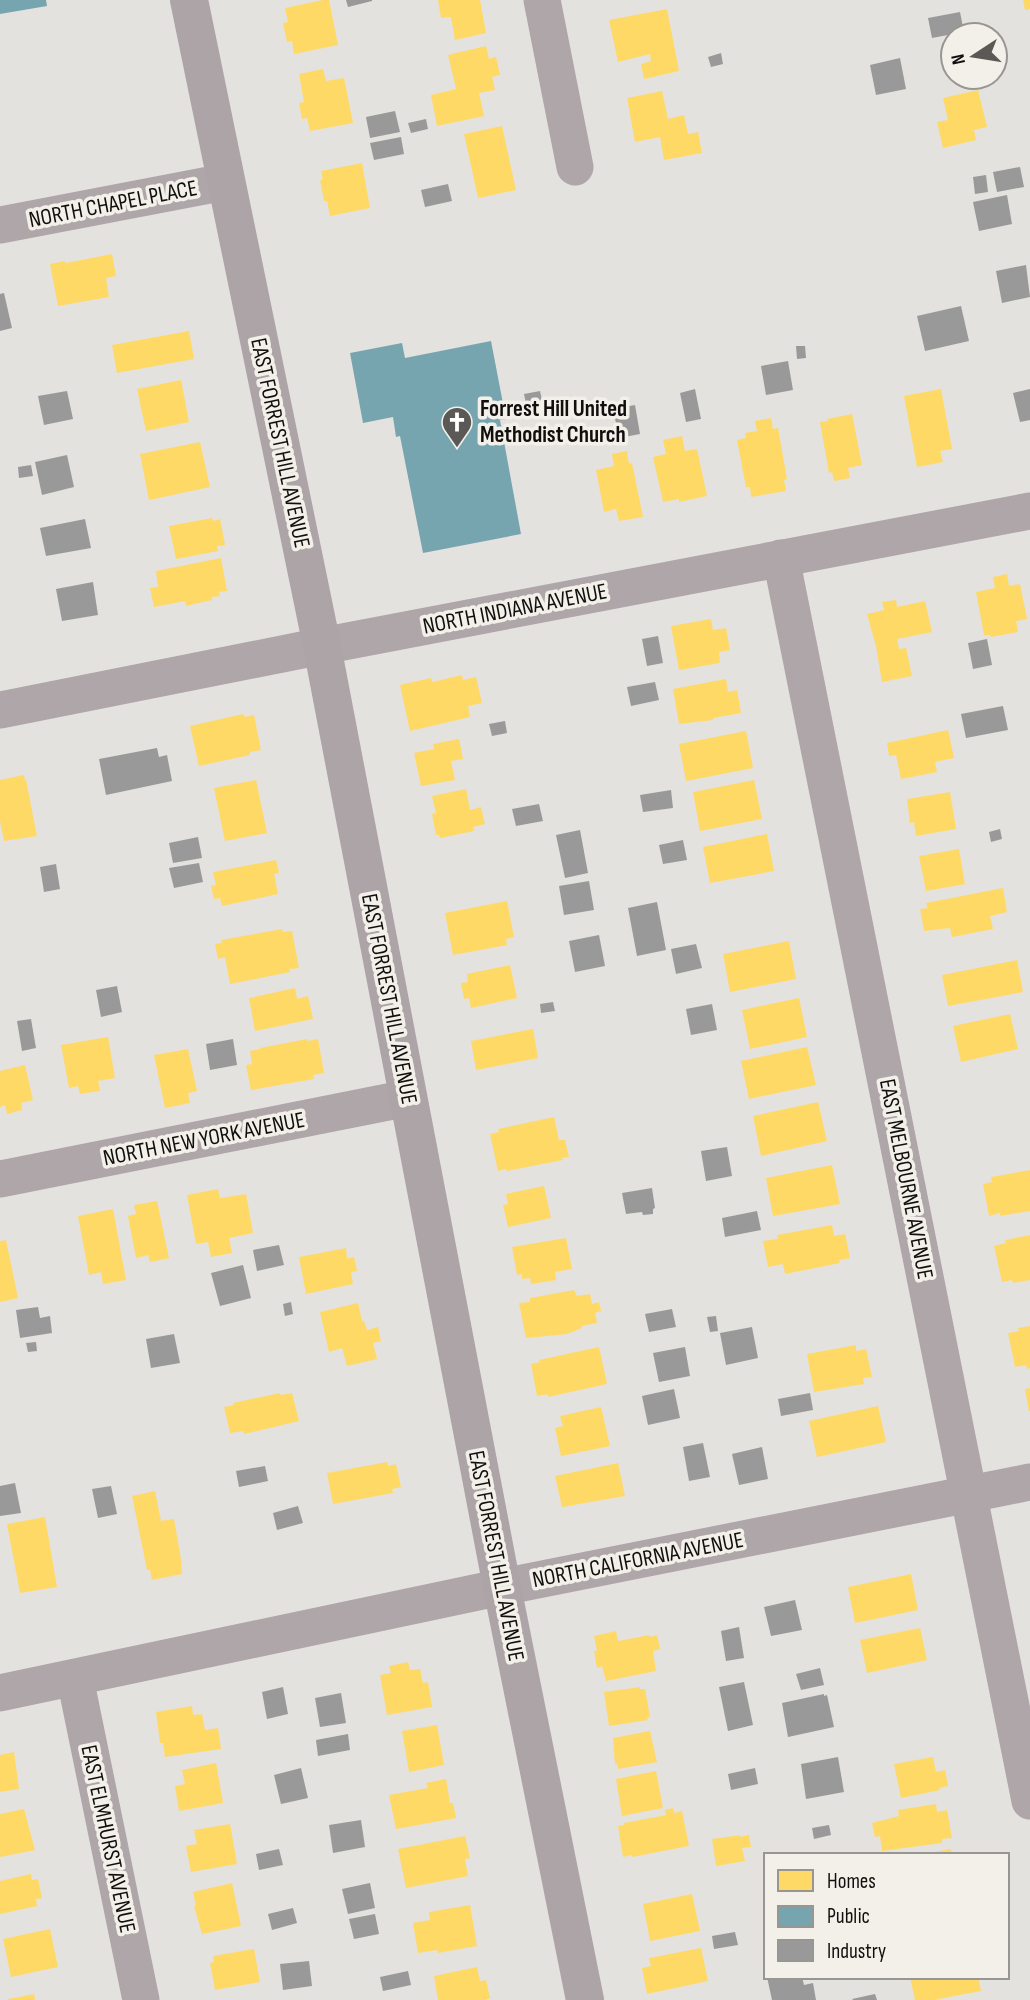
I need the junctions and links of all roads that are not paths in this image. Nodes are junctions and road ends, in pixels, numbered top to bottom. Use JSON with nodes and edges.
{"nodes":[{"id":1,"x":189,"y":0,"type":"edge"},
{"id":2,"x":542,"y":0,"type":"edge"},
{"id":3,"x":575,"y":167,"type":"dead end"},
{"id":4,"x":225,"y":182,"type":"junction"},
{"id":5,"x":0,"y":225,"type":"edge"},
{"id":6,"x":1030,"y":511,"type":"edge"},
{"id":7,"x":781,"y":558,"type":"junction"},
{"id":8,"x":322,"y":646,"type":"junction"},
{"id":9,"x":0,"y":710,"type":"edge"},
{"id":10,"x":408,"y":1098,"type":"junction"},
{"id":11,"x":0,"y":1179,"type":"edge"},
{"id":12,"x":1030,"y":1482,"type":"edge"},
{"id":13,"x":970,"y":1494,"type":"junction"},
{"id":14,"x":502,"y":1587,"type":"junction"},
{"id":15,"x":75,"y":1678,"type":"junction"},
{"id":16,"x":0,"y":1693,"type":"edge"},
{"id":17,"x":1030,"y":1801,"type":"edge"},
{"id":18,"x":141,"y":2000,"type":"edge"},
{"id":19,"x":585,"y":2000,"type":"edge"}],
"edges":[{"from":1,"to":4,"type":"main road","name":"EAST FORREST HILL AVENUE"},
{"from":2,"to":3,"type":"street"},
{"from":4,"to":5,"type":"street","name":"NORTH CHAPEL PLACE"},
{"from":4,"to":8,"type":"main road","name":"EAST FORREST HILL AVENUE"},
{"from":6,"to":7,"type":"street","name":"NORTH INDIANA AVENUE"},
{"from":7,"to":8,"type":"street","name":"NORTH INDIANA AVENUE"},
{"from":7,"to":13,"type":"street","name":"EAST MELBOURNE AVENUE"},
{"from":8,"to":9,"type":"street","name":"NORTH INDIANA AVENUE"},
{"from":8,"to":10,"type":"main road","name":"EAST FORREST HILL AVENUE"},
{"from":10,"to":11,"type":"street","name":"NORTH NEW YORK AVENUE"},
{"from":10,"to":14,"type":"main road","name":"EAST FORREST HILL AVENUE"},
{"from":12,"to":13,"type":"street","name":"NORTH CALIFORNIA AVENUE"},
{"from":13,"to":14,"type":"street","name":"NORTH CALIFORNIA AVENUE"},
{"from":13,"to":17,"type":"street","name":"EAST MELBOURNE AVENUE"},
{"from":14,"to":15,"type":"street","name":"NORTH CALIFORNIA AVENUE"},
{"from":14,"to":19,"type":"main road","name":"EAST FORREST HILL AVENUE"},
{"from":15,"to":16,"type":"street","name":"NORTH CALIFORNIA AVENUE"},
{"from":15,"to":18,"type":"street","name":"EAST ELMHURST AVENUE"}]}
